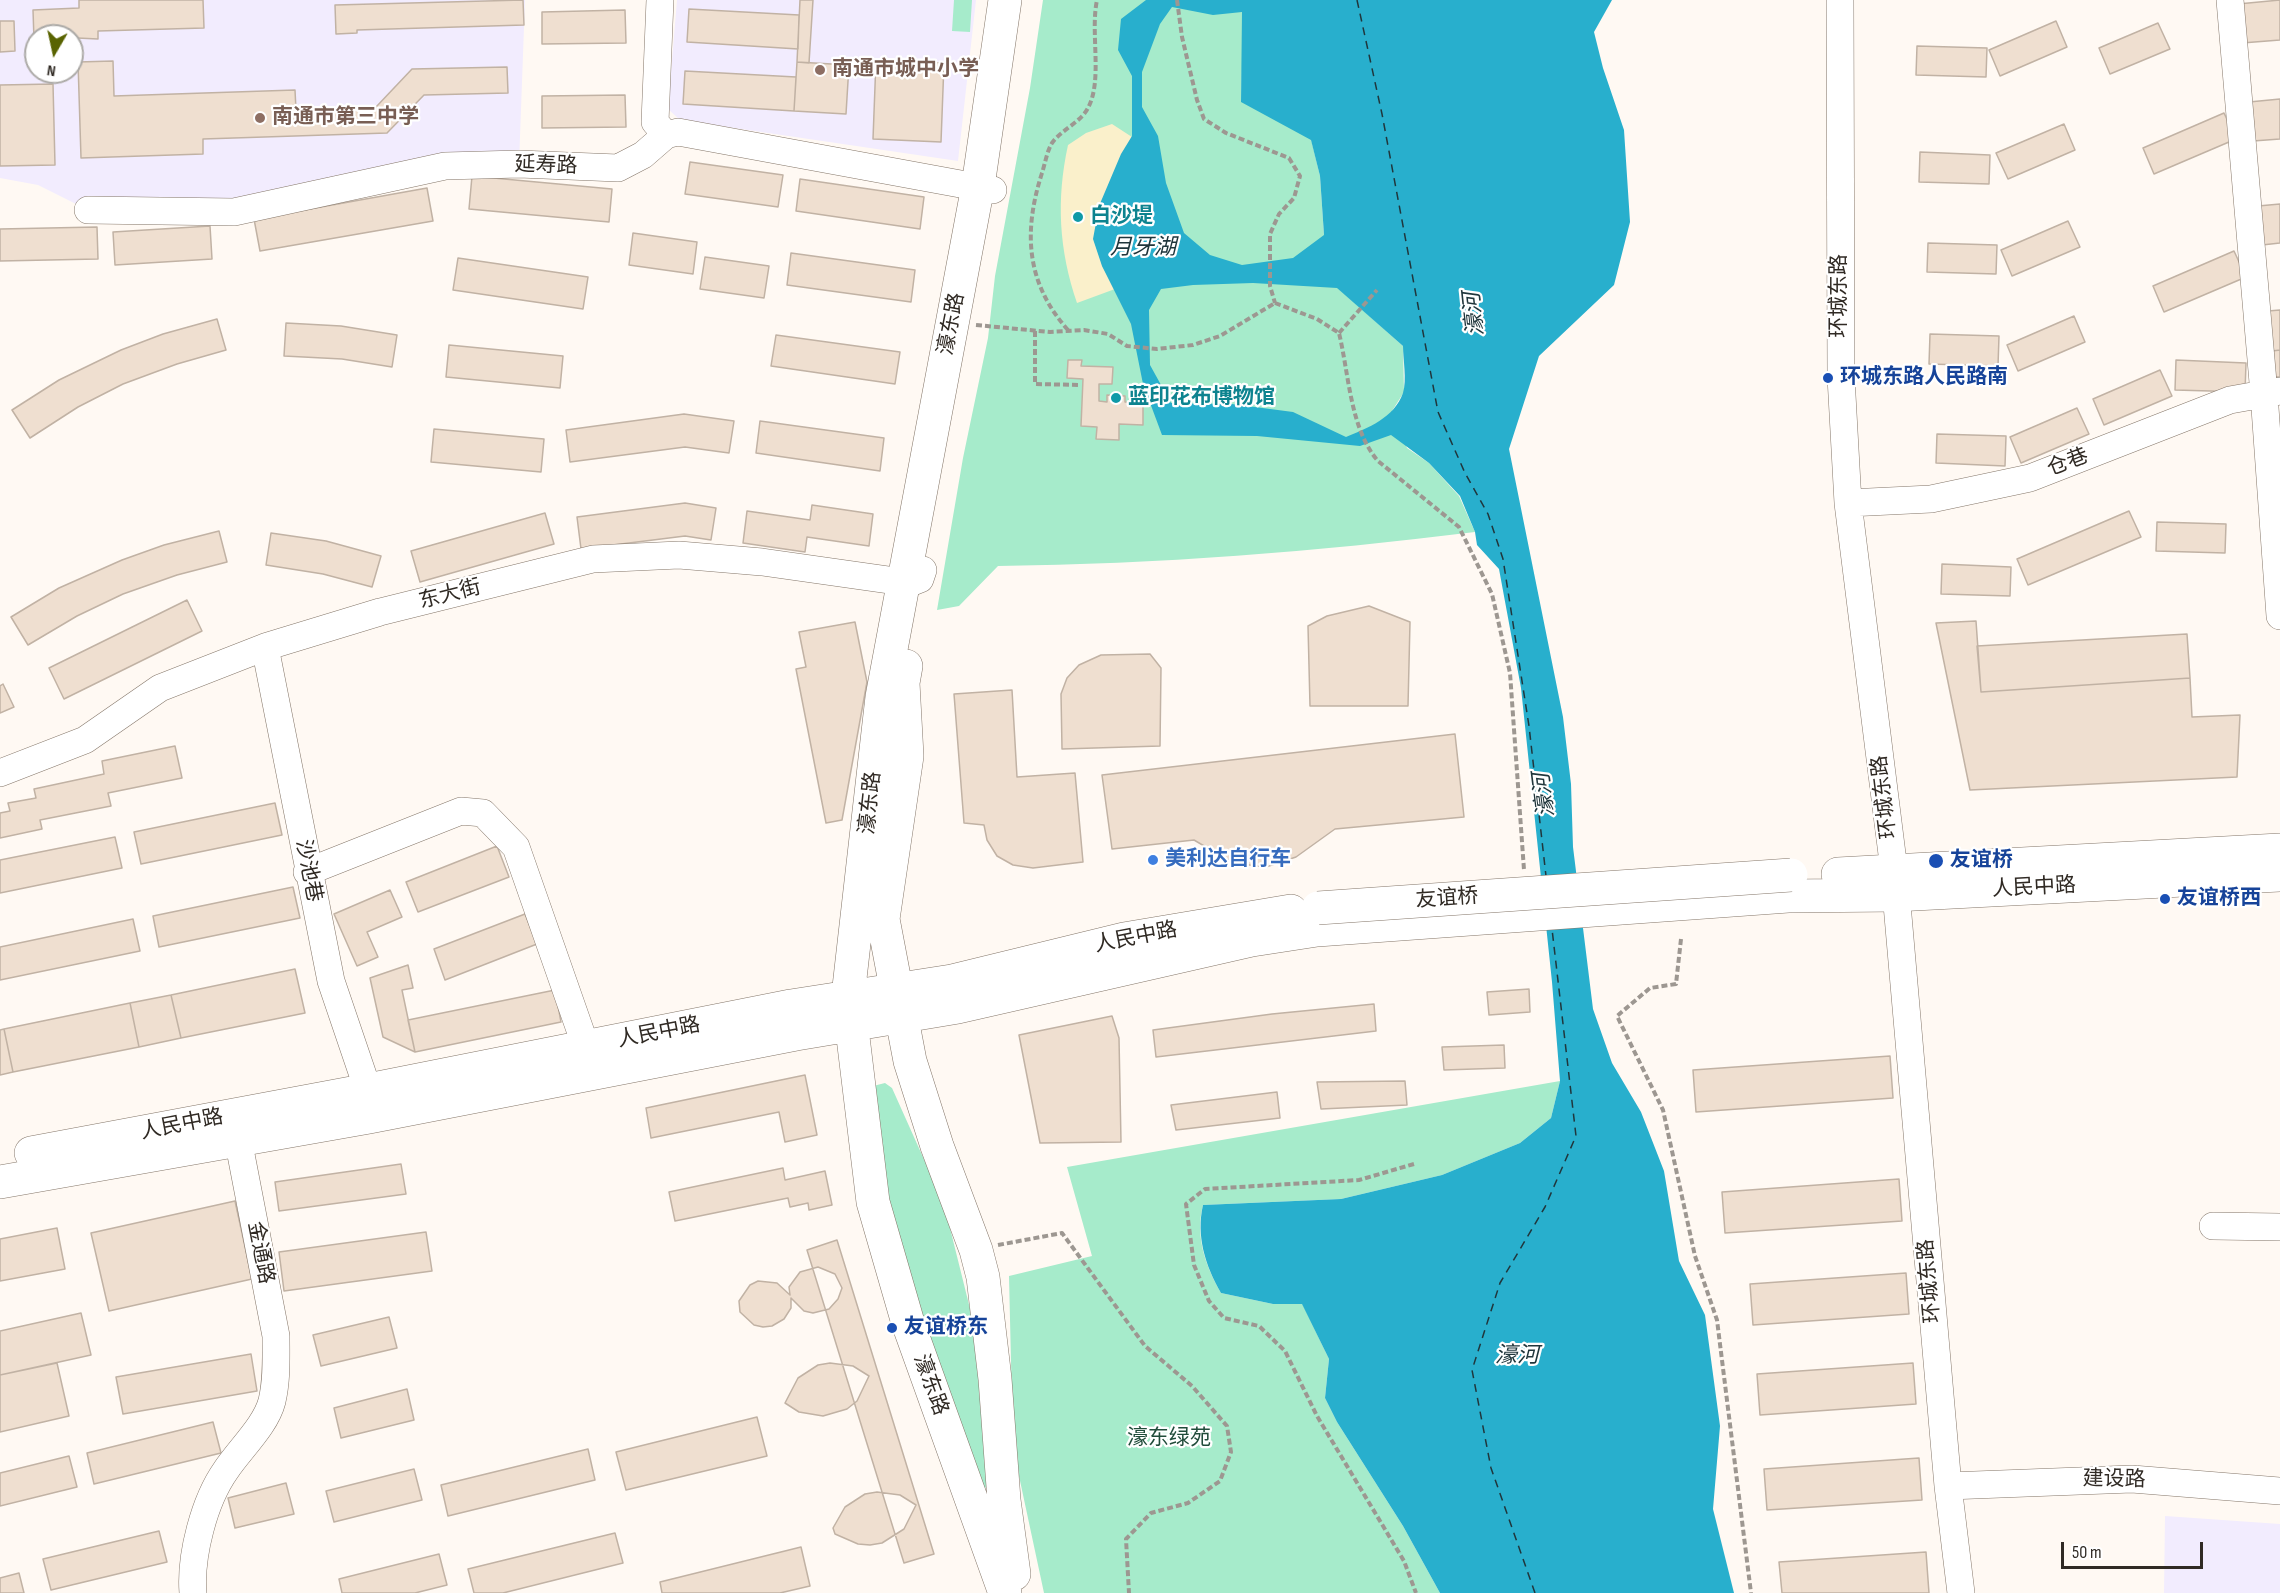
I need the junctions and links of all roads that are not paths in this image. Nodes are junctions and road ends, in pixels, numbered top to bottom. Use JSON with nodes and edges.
{"nodes":[{"id":1,"x":660,"y":0,"type":"edge"},
{"id":2,"x":1005,"y":0,"type":"edge"},
{"id":3,"x":1022,"y":0,"type":"edge"},
{"id":4,"x":1843,"y":0,"type":"edge"},
{"id":5,"x":2230,"y":0,"type":"edge"},
{"id":6,"x":666,"y":135,"type":"junction"},
{"id":7,"x":985,"y":188,"type":"junction"},
{"id":8,"x":88,"y":210,"type":"dead end"},
{"id":9,"x":2272,"y":392,"type":"edge"},
{"id":10,"x":1848,"y":503,"type":"junction"},
{"id":11,"x":913,"y":576,"type":"junction"},
{"id":12,"x":2280,"y":616,"type":"edge"},
{"id":13,"x":265,"y":647,"type":"junction"},
{"id":14,"x":0,"y":773,"type":"edge"},
{"id":15,"x":2280,"y":850,"type":"edge"},
{"id":16,"x":307,"y":872,"type":"junction"},
{"id":17,"x":2280,"y":875,"type":"edge"},
{"id":18,"x":1894,"y":883,"type":"junction"},
{"id":19,"x":1790,"y":885,"type":"joint"},
{"id":20,"x":1318,"y":919,"type":"joint"},
{"id":21,"x":898,"y":1003,"type":"junction"},
{"id":22,"x":849,"y":1011,"type":"junction"},
{"id":23,"x":586,"y":1047,"type":"junction"},
{"id":24,"x":368,"y":1090,"type":"junction"},
{"id":25,"x":238,"y":1139,"type":"junction"},
{"id":26,"x":0,"y":1159,"type":"edge"},
{"id":27,"x":0,"y":1182,"type":"edge"},
{"id":28,"x":2212,"y":1226,"type":"dead end"},
{"id":29,"x":2280,"y":1227,"type":"edge"},
{"id":30,"x":1948,"y":1486,"type":"junction"},
{"id":31,"x":2280,"y":1491,"type":"edge"},
{"id":32,"x":193,"y":1593,"type":"edge"},
{"id":33,"x":1005,"y":1593,"type":"edge"},
{"id":34,"x":1019,"y":1593,"type":"edge"},
{"id":35,"x":1961,"y":1593,"type":"edge"}],
"edges":[{"from":1,"to":6,"type":"street"},
{"from":2,"to":7,"type":"main road","name":"濠东路"},
{"from":3,"to":7,"type":"main road","name":"濠东路"},
{"from":4,"to":10,"type":"street","name":"环城东路"},
{"from":5,"to":9,"type":"street"},
{"from":6,"to":7,"type":"street"},
{"from":6,"to":8,"type":"street","name":"延寿路"},
{"from":7,"to":11,"type":"main road","name":"濠东路"},
{"from":7,"to":11,"type":"main road","name":"濠东路"},
{"from":9,"to":10,"type":"street","name":"仓巷"},
{"from":9,"to":12,"type":"street"},
{"from":10,"to":18,"type":"street","name":"环城东路"},
{"from":11,"to":13,"type":"street","name":"东大街"},
{"from":11,"to":21,"type":"main road","name":"濠东路"},
{"from":11,"to":22,"type":"main road","name":"濠东路"},
{"from":13,"to":14,"type":"street","name":"东大街"},
{"from":13,"to":16,"type":"street","name":"沙池巷"},
{"from":15,"to":18,"type":"main road","name":"人民中路"},
{"from":16,"to":23,"type":"street"},
{"from":16,"to":24,"type":"street","name":"沙池巷"},
{"from":17,"to":18,"type":"main road","name":"人民中路"},
{"from":18,"to":19,"type":"main road","name":"人民中路"},
{"from":18,"to":30,"type":"street","name":"环城东路"},
{"from":19,"to":20,"type":"main road","name":"友谊桥","bridge":true},
{"from":20,"to":21,"type":"main road","name":"人民中路"},
{"from":21,"to":22,"type":"main road","name":"人民中路"},
{"from":21,"to":34,"type":"main road","name":"濠东路"},
{"from":22,"to":23,"type":"main road","name":"人民中路"},
{"from":22,"to":25,"type":"main road","name":"人民中路"},
{"from":22,"to":33,"type":"main road","name":"濠东路"},
{"from":23,"to":24,"type":"main road","name":"人民中路"},
{"from":24,"to":26,"type":"main road","name":"人民中路"},
{"from":25,"to":27,"type":"main road","name":"人民中路"},
{"from":25,"to":32,"type":"street","name":"金通路"},
{"from":28,"to":29,"type":"street"},
{"from":30,"to":31,"type":"street","name":"建设路"},
{"from":30,"to":35,"type":"street","name":"环城东路"}]}
